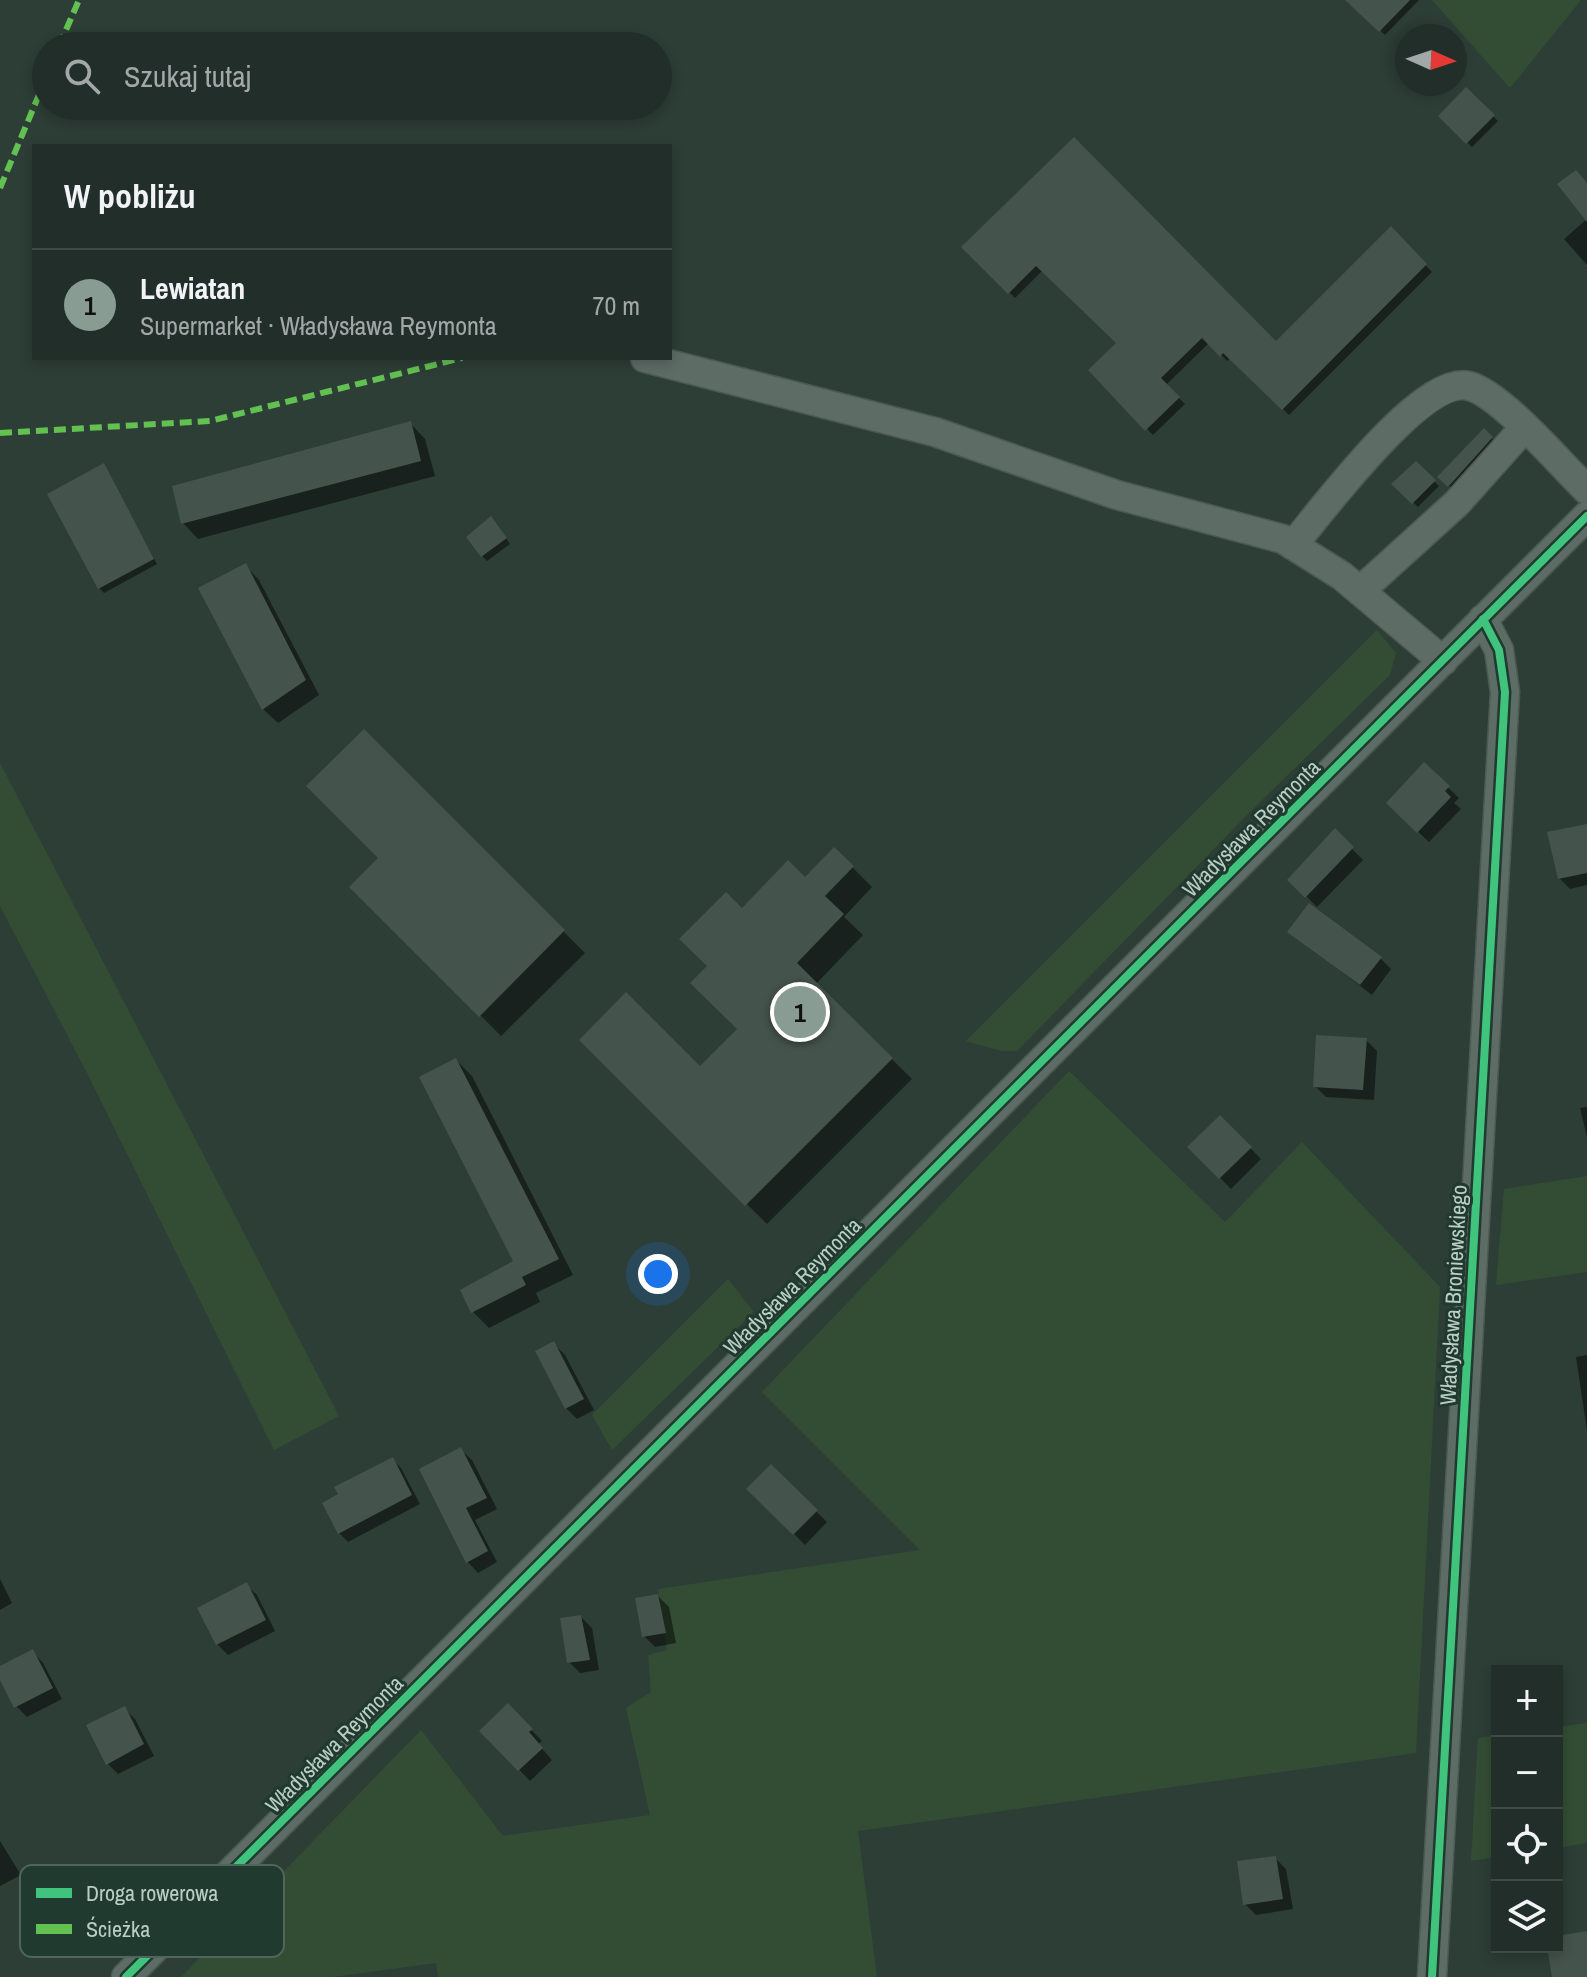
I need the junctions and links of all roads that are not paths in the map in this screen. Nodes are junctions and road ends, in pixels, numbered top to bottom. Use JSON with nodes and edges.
{"nodes":[{"id":1,"x":653,"y":360,"type":"edge"},
{"id":2,"x":1524,"y":428,"type":"junction"},
{"id":3,"x":1587,"y":490,"type":"edge"},
{"id":4,"x":1587,"y":516,"type":"edge"},
{"id":5,"x":1293,"y":545,"type":"junction"},
{"id":6,"x":1360,"y":591,"type":"junction"},
{"id":7,"x":1483,"y":619,"type":"junction"},
{"id":8,"x":1443,"y":661,"type":"junction"},
{"id":9,"x":238,"y":1865,"type":"edge"},
{"id":10,"x":146,"y":1957,"type":"edge"},
{"id":11,"x":126,"y":1977,"type":"edge"},
{"id":12,"x":1432,"y":1977,"type":"edge"}],
"edges":[{"from":1,"to":5,"type":"street"},
{"from":2,"to":3,"type":"street"},
{"from":2,"to":5,"type":"street"},
{"from":2,"to":6,"type":"street"},
{"from":4,"to":7,"type":"street","name":"Władysława Reymonta"},
{"from":5,"to":6,"type":"street"},
{"from":6,"to":8,"type":"street"},
{"from":7,"to":8,"type":"street","name":"Władysława Reymonta"},
{"from":7,"to":12,"type":"street","name":"Władysława Broniewskiego"},
{"from":8,"to":9,"type":"street","name":"Władysława Reymonta"},
{"from":10,"to":11,"type":"street","name":"Władysława Reymonta"}]}
